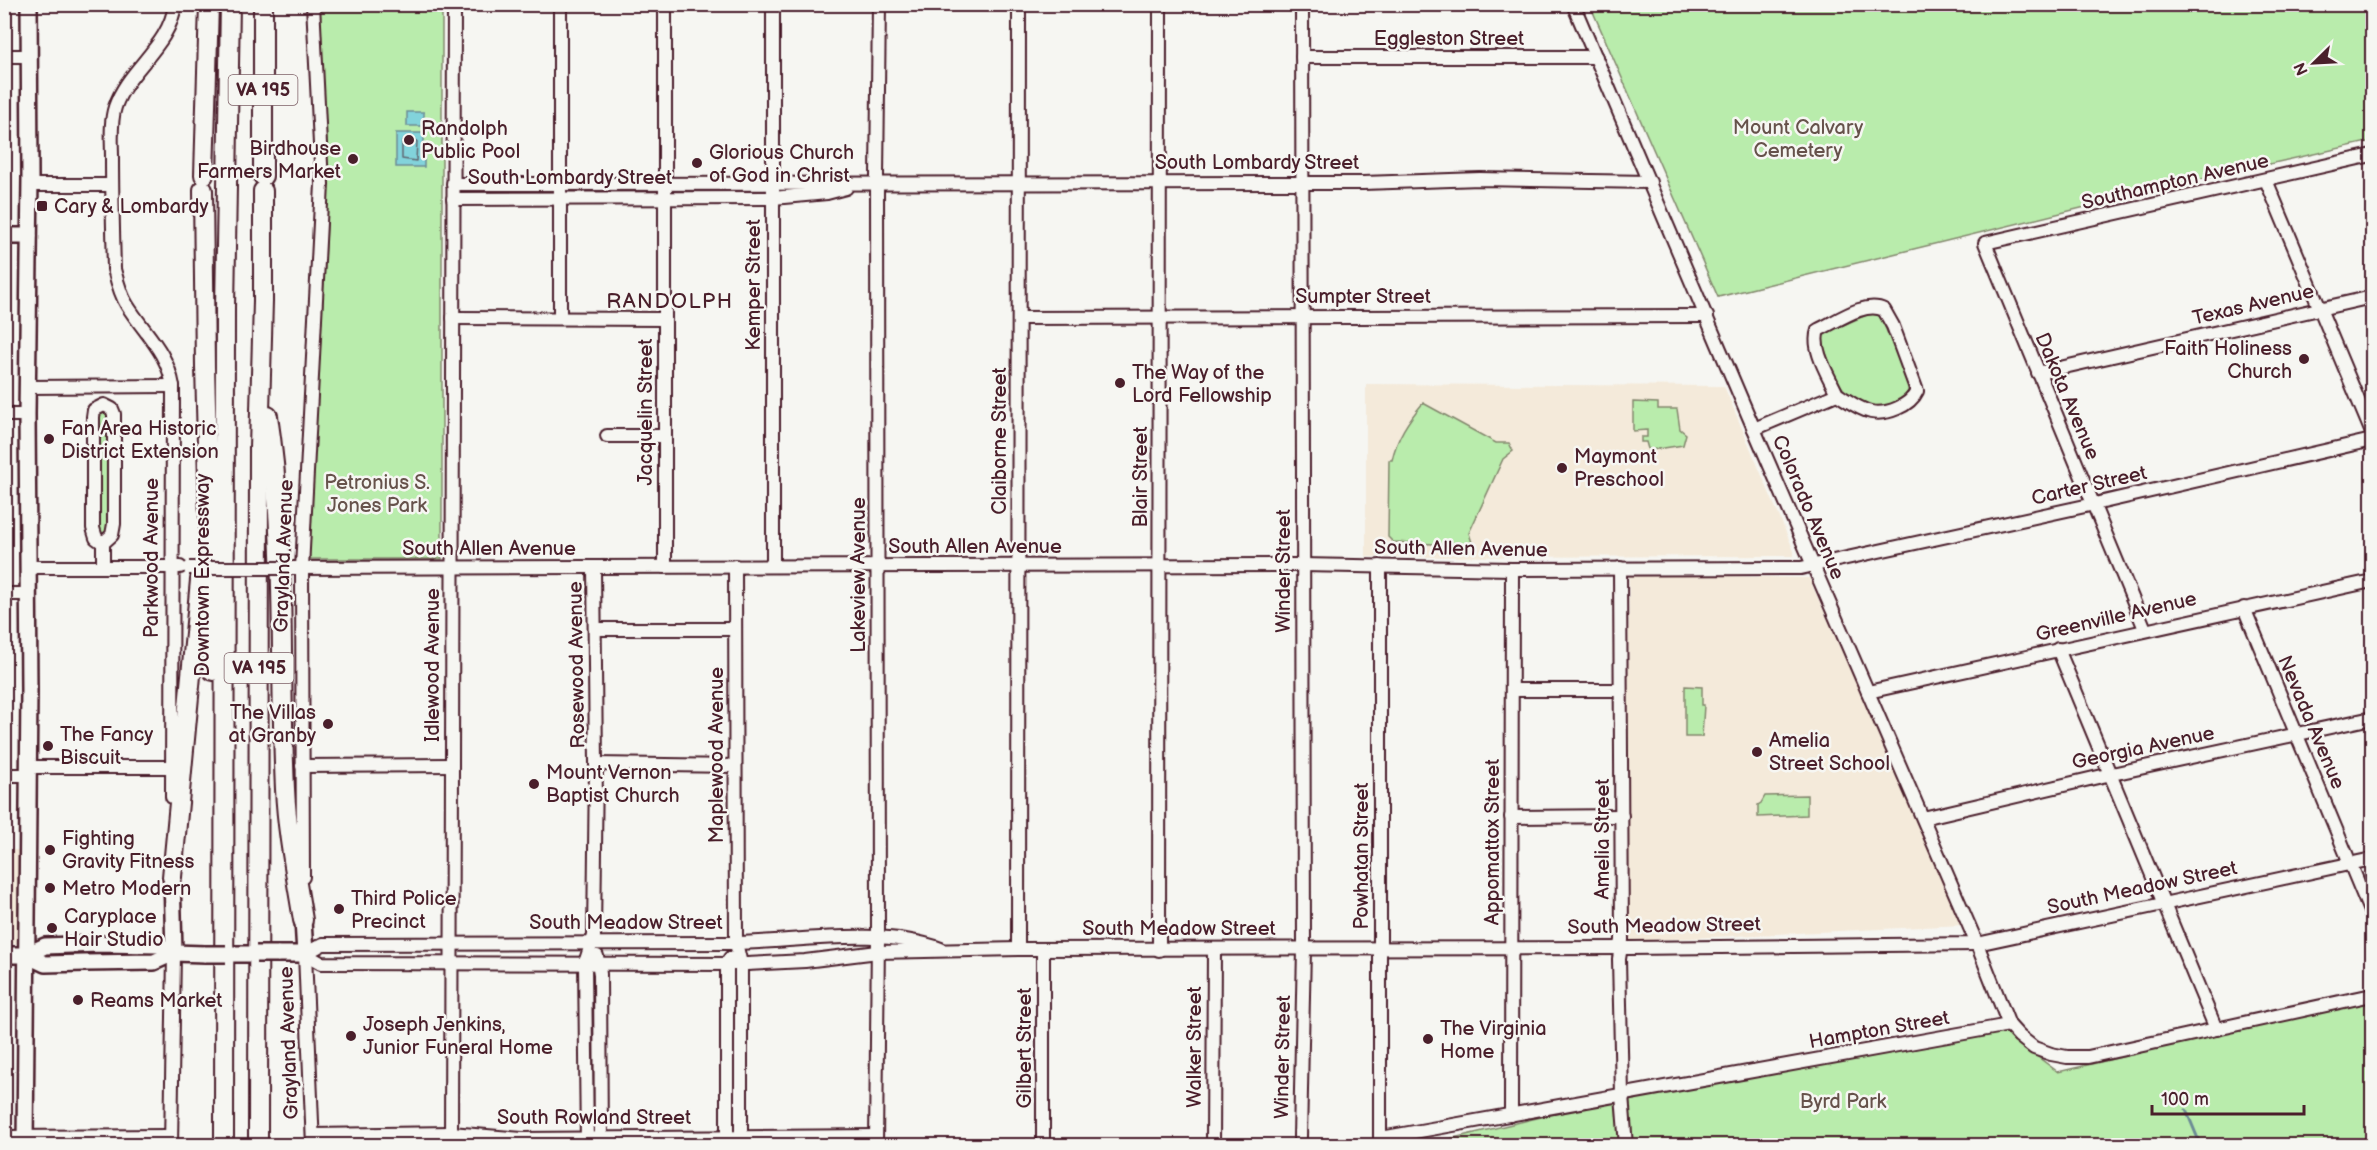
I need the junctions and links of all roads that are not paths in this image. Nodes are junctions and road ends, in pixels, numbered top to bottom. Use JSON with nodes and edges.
{"nodes":[{"id":1,"x":29,"y":4,"type":"edge"},
{"id":2,"x":176,"y":4,"type":"edge"},
{"id":3,"x":209,"y":4,"type":"edge"},
{"id":4,"x":231,"y":4,"type":"edge"},
{"id":5,"x":263,"y":4,"type":"edge"},
{"id":6,"x":313,"y":4,"type":"edge"},
{"id":7,"x":454,"y":4,"type":"edge"},
{"id":8,"x":560,"y":4,"type":"edge"},
{"id":9,"x":665,"y":4,"type":"edge"},
{"id":10,"x":773,"y":4,"type":"edge"},
{"id":11,"x":879,"y":4,"type":"edge"},
{"id":12,"x":1019,"y":4,"type":"edge"},
{"id":13,"x":1160,"y":4,"type":"edge"},
{"id":14,"x":1302,"y":4,"type":"edge"},
{"id":15,"x":1573,"y":4,"type":"edge"},
{"id":16,"x":4,"y":56,"type":"edge"},
{"id":17,"x":29,"y":56,"type":"junction"},
{"id":18,"x":1302,"y":57,"type":"junction"},
{"id":19,"x":1596,"y":57,"type":"junction"},
{"id":20,"x":2373,"y":155,"type":"edge"},
{"id":21,"x":2266,"y":180,"type":"junction"},
{"id":22,"x":1018,"y":182,"type":"junction"},
{"id":23,"x":1650,"y":182,"type":"junction"},
{"id":24,"x":559,"y":183,"type":"junction"},
{"id":25,"x":666,"y":183,"type":"junction"},
{"id":26,"x":773,"y":183,"type":"junction"},
{"id":27,"x":1160,"y":183,"type":"junction"},
{"id":28,"x":1301,"y":183,"type":"junction"},
{"id":29,"x":453,"y":184,"type":"junction"},
{"id":30,"x":871,"y":184,"type":"junction"},
{"id":31,"x":30,"y":185,"type":"junction"},
{"id":32,"x":112,"y":186,"type":"junction"},
{"id":33,"x":559,"y":198,"type":"junction"},
{"id":34,"x":665,"y":198,"type":"junction"},
{"id":35,"x":773,"y":198,"type":"junction"},
{"id":36,"x":453,"y":199,"type":"junction"},
{"id":37,"x":4,"y":236,"type":"edge"},
{"id":38,"x":29,"y":236,"type":"junction"},
{"id":39,"x":1985,"y":243,"type":"joint"},
{"id":40,"x":2373,"y":297,"type":"edge"},
{"id":41,"x":2319,"y":309,"type":"junction"},
{"id":42,"x":1302,"y":315,"type":"junction"},
{"id":43,"x":1707,"y":315,"type":"junction"},
{"id":44,"x":1160,"y":316,"type":"junction"},
{"id":45,"x":453,"y":318,"type":"junction"},
{"id":46,"x":560,"y":318,"type":"junction"},
{"id":47,"x":1019,"y":318,"type":"junction"},
{"id":48,"x":664,"y":319,"type":"junction"},
{"id":49,"x":261,"y":368,"type":"junction"},
{"id":50,"x":2037,"y":373,"type":"junction"},
{"id":51,"x":104,"y":386,"type":"junction"},
{"id":52,"x":173,"y":386,"type":"junction"},
{"id":53,"x":27,"y":387,"type":"junction"},
{"id":54,"x":1837,"y":394,"type":"junction"},
{"id":55,"x":104,"y":405,"type":"junction"},
{"id":56,"x":4,"y":415,"type":"edge"},
{"id":57,"x":27,"y":415,"type":"junction"},
{"id":58,"x":1754,"y":429,"type":"junction"},
{"id":59,"x":2373,"y":434,"type":"edge"},
{"id":60,"x":664,"y":435,"type":"junction"},
{"id":61,"x":608,"y":436,"type":"dead end"},
{"id":62,"x":2373,"y":440,"type":"edge"},
{"id":63,"x":207,"y":446,"type":"junction"},
{"id":64,"x":2093,"y":504,"type":"junction"},
{"id":65,"x":103,"y":543,"type":"junction"},
{"id":66,"x":1302,"y":565,"type":"junction"},
{"id":67,"x":1813,"y":565,"type":"junction"},
{"id":68,"x":735,"y":566,"type":"junction"},
{"id":69,"x":773,"y":566,"type":"junction"},
{"id":70,"x":878,"y":566,"type":"junction"},
{"id":71,"x":1018,"y":566,"type":"junction"},
{"id":72,"x":1160,"y":566,"type":"junction"},
{"id":73,"x":1380,"y":566,"type":"junction"},
{"id":74,"x":28,"y":567,"type":"junction"},
{"id":75,"x":103,"y":567,"type":"junction"},
{"id":76,"x":173,"y":567,"type":"junction"},
{"id":77,"x":594,"y":567,"type":"junction"},
{"id":78,"x":665,"y":567,"type":"junction"},
{"id":79,"x":302,"y":568,"type":"junction"},
{"id":80,"x":452,"y":568,"type":"junction"},
{"id":81,"x":1620,"y":568,"type":"junction"},
{"id":82,"x":1512,"y":569,"type":"junction"},
{"id":83,"x":2373,"y":580,"type":"edge"},
{"id":84,"x":4,"y":594,"type":"edge"},
{"id":85,"x":28,"y":594,"type":"junction"},
{"id":86,"x":2244,"y":608,"type":"junction"},
{"id":87,"x":595,"y":629,"type":"junction"},
{"id":88,"x":2145,"y":629,"type":"junction"},
{"id":89,"x":735,"y":630,"type":"junction"},
{"id":90,"x":2058,"y":649,"type":"junction"},
{"id":91,"x":1512,"y":690,"type":"junction"},
{"id":92,"x":1620,"y":690,"type":"junction"},
{"id":93,"x":1868,"y":692,"type":"junction"},
{"id":94,"x":2373,"y":718,"type":"edge"},
{"id":95,"x":2297,"y":734,"type":"junction"},
{"id":96,"x":596,"y":764,"type":"junction"},
{"id":97,"x":451,"y":765,"type":"junction"},
{"id":98,"x":302,"y":766,"type":"junction"},
{"id":99,"x":735,"y":766,"type":"junction"},
{"id":100,"x":172,"y":767,"type":"junction"},
{"id":101,"x":28,"y":771,"type":"junction"},
{"id":102,"x":2109,"y":774,"type":"junction"},
{"id":103,"x":4,"y":775,"type":"edge"},
{"id":104,"x":1622,"y":816,"type":"junction"},
{"id":105,"x":1511,"y":817,"type":"junction"},
{"id":106,"x":1923,"y":818,"type":"junction"},
{"id":107,"x":2373,"y":859,"type":"edge"},
{"id":108,"x":225,"y":861,"type":"junction"},
{"id":109,"x":2350,"y":864,"type":"junction"},
{"id":110,"x":172,"y":877,"type":"junction"},
{"id":111,"x":2163,"y":904,"type":"junction"},
{"id":112,"x":2373,"y":916,"type":"edge"},
{"id":113,"x":303,"y":920,"type":"junction"},
{"id":114,"x":878,"y":936,"type":"junction"},
{"id":115,"x":450,"y":943,"type":"junction"},
{"id":116,"x":593,"y":943,"type":"junction"},
{"id":117,"x":736,"y":943,"type":"junction"},
{"id":118,"x":1977,"y":944,"type":"junction"},
{"id":119,"x":1511,"y":947,"type":"junction"},
{"id":120,"x":1380,"y":948,"type":"junction"},
{"id":121,"x":1620,"y":948,"type":"junction"},
{"id":122,"x":1018,"y":949,"type":"junction"},
{"id":123,"x":1304,"y":949,"type":"junction"},
{"id":124,"x":1043,"y":950,"type":"junction"},
{"id":125,"x":1159,"y":950,"type":"junction"},
{"id":126,"x":1214,"y":950,"type":"junction"},
{"id":127,"x":948,"y":951,"type":"junction"},
{"id":128,"x":878,"y":952,"type":"junction"},
{"id":129,"x":174,"y":953,"type":"junction"},
{"id":130,"x":305,"y":954,"type":"junction"},
{"id":131,"x":4,"y":955,"type":"edge"},
{"id":132,"x":26,"y":955,"type":"junction"},
{"id":133,"x":450,"y":962,"type":"junction"},
{"id":134,"x":585,"y":963,"type":"junction"},
{"id":135,"x":727,"y":963,"type":"junction"},
{"id":136,"x":599,"y":964,"type":"junction"},
{"id":137,"x":741,"y":964,"type":"junction"},
{"id":138,"x":2373,"y":995,"type":"edge"},
{"id":139,"x":2009,"y":1025,"type":"junction"},
{"id":140,"x":2216,"y":1029,"type":"junction"},
{"id":141,"x":1622,"y":1095,"type":"junction"},
{"id":142,"x":1511,"y":1115,"type":"junction"},
{"id":143,"x":4,"y":1137,"type":"edge"},
{"id":144,"x":1300,"y":1137,"type":"dead end"},
{"id":145,"x":451,"y":1139,"type":"edge"},
{"id":146,"x":25,"y":1141,"type":"edge"},
{"id":147,"x":171,"y":1141,"type":"edge"},
{"id":148,"x":313,"y":1141,"type":"edge"},
{"id":149,"x":727,"y":1141,"type":"edge"},
{"id":150,"x":741,"y":1141,"type":"edge"},
{"id":151,"x":876,"y":1141,"type":"edge"},
{"id":152,"x":587,"y":1142,"type":"edge"},
{"id":153,"x":601,"y":1142,"type":"edge"},
{"id":154,"x":1381,"y":1142,"type":"edge"},
{"id":155,"x":224,"y":1146,"type":"edge"},
{"id":156,"x":258,"y":1146,"type":"edge"},
{"id":157,"x":1043,"y":1146,"type":"edge"},
{"id":158,"x":1213,"y":1146,"type":"edge"},
{"id":159,"x":1626,"y":1146,"type":"edge"}],
"edges":[{"from":1,"to":17,"type":"main road"},
{"from":2,"to":32,"type":"street","name":"Parkwood Avenue"},
{"from":3,"to":63,"type":"highway"},
{"from":4,"to":108,"type":"highway","name":"Downtown Expressway","number":"VA 195"},
{"from":5,"to":49,"type":"highway","number":"VA 195"},
{"from":6,"to":79,"type":"street","name":"Grayland Avenue"},
{"from":7,"to":29,"type":"street","name":"Idlewood Avenue"},
{"from":8,"to":24,"type":"street"},
{"from":9,"to":25,"type":"street","name":"Jacquelin Street"},
{"from":10,"to":26,"type":"street","name":"Kemper Street"},
{"from":11,"to":30,"type":"street","name":"Lakeview Avenue"},
{"from":12,"to":22,"type":"street","name":"Claiborne Street"},
{"from":13,"to":27,"type":"street","name":"Blair Street"},
{"from":14,"to":18,"type":"street","name":"Winder Street"},
{"from":15,"to":19,"type":"street","name":"Colorado Avenue"},
{"from":16,"to":17,"type":"street"},
{"from":17,"to":31,"type":"main road"},
{"from":18,"to":19,"type":"street","name":"Eggleston Street"},
{"from":18,"to":28,"type":"street","name":"Winder Street"},
{"from":19,"to":23,"type":"street","name":"Colorado Avenue"},
{"from":20,"to":21,"type":"street","name":"Southampton Avenue"},
{"from":21,"to":39,"type":"street","name":"Southampton Avenue"},
{"from":21,"to":41,"type":"street"},
{"from":22,"to":27,"type":"street","name":"South Lombardy Street"},
{"from":22,"to":30,"type":"street","name":"South Lombardy Street"},
{"from":22,"to":47,"type":"street","name":"Claiborne Street"},
{"from":23,"to":28,"type":"street","name":"South Lombardy Street"},
{"from":23,"to":43,"type":"street","name":"Colorado Avenue"},
{"from":24,"to":25,"type":"street","name":"South Lombardy Street"},
{"from":24,"to":29,"type":"street","name":"South Lombardy Street"},
{"from":24,"to":33,"type":"street"},
{"from":25,"to":26,"type":"street","name":"South Lombardy Street"},
{"from":25,"to":34,"type":"street","name":"Jacquelin Street"},
{"from":26,"to":30,"type":"street","name":"South Lombardy Street"},
{"from":26,"to":35,"type":"street","name":"Kemper Street"},
{"from":27,"to":28,"type":"street","name":"South Lombardy Street"},
{"from":27,"to":44,"type":"street","name":"Blair Street"},
{"from":28,"to":42,"type":"street","name":"Winder Street"},
{"from":29,"to":36,"type":"street","name":"Idlewood Avenue"},
{"from":30,"to":35,"type":"street","name":"South Lombardy Street"},
{"from":30,"to":70,"type":"street","name":"Lakeview Avenue"},
{"from":31,"to":32,"type":"street"},
{"from":31,"to":38,"type":"main road"},
{"from":32,"to":52,"type":"street","name":"Parkwood Avenue"},
{"from":33,"to":34,"type":"street","name":"South Lombardy Street"},
{"from":33,"to":36,"type":"street","name":"South Lombardy Street"},
{"from":33,"to":46,"type":"street"},
{"from":34,"to":35,"type":"street","name":"South Lombardy Street"},
{"from":34,"to":48,"type":"street","name":"Jacquelin Street"},
{"from":35,"to":69,"type":"street","name":"Kemper Street"},
{"from":36,"to":45,"type":"street","name":"Idlewood Avenue"},
{"from":37,"to":38,"type":"main road"},
{"from":38,"to":53,"type":"main road"},
{"from":39,"to":50,"type":"street","name":"Dakota Avenue"},
{"from":40,"to":41,"type":"street","name":"Texas Avenue"},
{"from":41,"to":50,"type":"street","name":"Texas Avenue"},
{"from":41,"to":59,"type":"street"},
{"from":42,"to":43,"type":"street","name":"Sumpter Street"},
{"from":42,"to":44,"type":"street","name":"Sumpter Street"},
{"from":42,"to":66,"type":"street","name":"Winder Street"},
{"from":43,"to":58,"type":"street","name":"Colorado Avenue"},
{"from":44,"to":47,"type":"street","name":"Sumpter Street"},
{"from":44,"to":72,"type":"street","name":"Blair Street"},
{"from":45,"to":46,"type":"street"},
{"from":45,"to":80,"type":"street","name":"Idlewood Avenue"},
{"from":46,"to":48,"type":"street"},
{"from":47,"to":71,"type":"street","name":"Claiborne Street"},
{"from":48,"to":60,"type":"street","name":"Jacquelin Street"},
{"from":49,"to":113,"type":"highway"},
{"from":49,"to":156,"type":"highway","number":"VA 195"},
{"from":50,"to":64,"type":"street","name":"Dakota Avenue"},
{"from":51,"to":52,"type":"street"},
{"from":51,"to":53,"type":"street"},
{"from":51,"to":55,"type":"street"},
{"from":52,"to":76,"type":"street","name":"Parkwood Avenue"},
{"from":53,"to":57,"type":"main road"},
{"from":54,"to":54,"type":"street"},
{"from":54,"to":58,"type":"street"},
{"from":55,"to":65,"type":"street"},
{"from":55,"to":65,"type":"street"},
{"from":56,"to":57,"type":"street"},
{"from":57,"to":74,"type":"main road"},
{"from":58,"to":67,"type":"street","name":"Colorado Avenue"},
{"from":60,"to":61,"type":"street"},
{"from":60,"to":78,"type":"street","name":"Jacquelin Street"},
{"from":62,"to":64,"type":"street","name":"Carter Street"},
{"from":63,"to":108,"type":"highway"},
{"from":63,"to":110,"type":"highway"},
{"from":64,"to":67,"type":"street","name":"Carter Street"},
{"from":64,"to":88,"type":"street","name":"Dakota Avenue"},
{"from":65,"to":75,"type":"street"},
{"from":66,"to":72,"type":"street","name":"South Allen Avenue"},
{"from":66,"to":73,"type":"street","name":"South Allen Avenue"},
{"from":66,"to":123,"type":"street","name":"Winder Street"},
{"from":67,"to":81,"type":"street","name":"South Allen Avenue"},
{"from":67,"to":93,"type":"street","name":"Colorado Avenue"},
{"from":68,"to":69,"type":"street","name":"South Allen Avenue"},
{"from":68,"to":78,"type":"street","name":"South Allen Avenue"},
{"from":68,"to":89,"type":"street","name":"Maplewood Avenue"},
{"from":69,"to":70,"type":"street","name":"South Allen Avenue"},
{"from":70,"to":71,"type":"street","name":"South Allen Avenue"},
{"from":70,"to":114,"type":"street","name":"Lakeview Avenue"},
{"from":71,"to":72,"type":"street","name":"South Allen Avenue"},
{"from":71,"to":122,"type":"street","name":"Claiborne Street"},
{"from":72,"to":125,"type":"street","name":"Blair Street"},
{"from":73,"to":82,"type":"street","name":"South Allen Avenue"},
{"from":73,"to":120,"type":"street","name":"Powhatan Street"},
{"from":74,"to":75,"type":"street","name":"South Allen Avenue"},
{"from":74,"to":85,"type":"main road"},
{"from":75,"to":76,"type":"street","name":"South Allen Avenue"},
{"from":76,"to":79,"type":"street","name":"South Allen Avenue","bridge":true},
{"from":76,"to":100,"type":"street","name":"Parkwood Avenue"},
{"from":77,"to":78,"type":"street","name":"South Allen Avenue"},
{"from":77,"to":80,"type":"street","name":"South Allen Avenue"},
{"from":77,"to":87,"type":"street","name":"Rosewood Avenue"},
{"from":79,"to":80,"type":"street","name":"South Allen Avenue"},
{"from":79,"to":98,"type":"street","name":"Grayland Avenue"},
{"from":80,"to":97,"type":"street","name":"Idlewood Avenue"},
{"from":81,"to":82,"type":"street","name":"South Allen Avenue"},
{"from":81,"to":92,"type":"street","name":"Amelia Street"},
{"from":82,"to":91,"type":"street","name":"Appomattox Street"},
{"from":83,"to":86,"type":"street","name":"Greenville Avenue"},
{"from":84,"to":85,"type":"street"},
{"from":85,"to":101,"type":"main road"},
{"from":86,"to":88,"type":"street","name":"Greenville Avenue"},
{"from":86,"to":95,"type":"street","name":"Nevada Avenue"},
{"from":87,"to":89,"type":"street"},
{"from":87,"to":96,"type":"street","name":"Rosewood Avenue"},
{"from":88,"to":90,"type":"street","name":"Greenville Avenue"},
{"from":89,"to":99,"type":"street","name":"Maplewood Avenue"},
{"from":90,"to":93,"type":"street","name":"Greenville Avenue"},
{"from":90,"to":102,"type":"street"},
{"from":91,"to":92,"type":"street"},
{"from":91,"to":105,"type":"street","name":"Appomattox Street"},
{"from":92,"to":104,"type":"street","name":"Amelia Street"},
{"from":93,"to":106,"type":"street","name":"Colorado Avenue"},
{"from":94,"to":95,"type":"street","name":"Georgia Avenue"},
{"from":95,"to":102,"type":"street","name":"Georgia Avenue"},
{"from":95,"to":109,"type":"street","name":"Nevada Avenue"},
{"from":96,"to":99,"type":"street"},
{"from":96,"to":116,"type":"street","name":"Rosewood Avenue"},
{"from":97,"to":98,"type":"street"},
{"from":97,"to":115,"type":"street","name":"Idlewood Avenue"},
{"from":98,"to":113,"type":"street","name":"Grayland Avenue"},
{"from":99,"to":117,"type":"street","name":"Maplewood Avenue"},
{"from":100,"to":101,"type":"street"},
{"from":100,"to":110,"type":"street","name":"Parkwood Avenue"},
{"from":101,"to":103,"type":"street"},
{"from":101,"to":132,"type":"main road"},
{"from":102,"to":106,"type":"street","name":"Georgia Avenue"},
{"from":102,"to":111,"type":"street"},
{"from":104,"to":105,"type":"street"},
{"from":104,"to":121,"type":"street","name":"Amelia Street"},
{"from":105,"to":119,"type":"street","name":"Appomattox Street"},
{"from":106,"to":118,"type":"street","name":"Colorado Avenue"},
{"from":107,"to":109,"type":"street","name":"South Meadow Street"},
{"from":108,"to":155,"type":"highway","name":"Downtown Expressway","number":"VA 195"},
{"from":109,"to":111,"type":"street","name":"South Meadow Street"},
{"from":109,"to":112,"type":"street","name":"Nevada Avenue"},
{"from":110,"to":129,"type":"main road","name":"Parkwood Avenue"},
{"from":111,"to":118,"type":"street","name":"South Meadow Street"},
{"from":111,"to":140,"type":"street"},
{"from":113,"to":130,"type":"main road","name":"Grayland Avenue"},
{"from":114,"to":117,"type":"street","name":"South Meadow Street"},
{"from":114,"to":127,"type":"street","name":"South Meadow Street"},
{"from":114,"to":128,"type":"street","name":"Lakeview Avenue"},
{"from":115,"to":116,"type":"street","name":"South Meadow Street"},
{"from":115,"to":130,"type":"street","name":"South Meadow Street"},
{"from":115,"to":133,"type":"street","name":"Idlewood Avenue"},
{"from":116,"to":117,"type":"street","name":"South Meadow Street"},
{"from":116,"to":134,"type":"street","name":"Rosewood Avenue"},
{"from":116,"to":136,"type":"street","name":"Rosewood Avenue"},
{"from":117,"to":135,"type":"street","name":"Maplewood Avenue"},
{"from":117,"to":137,"type":"street","name":"Maplewood Avenue"},
{"from":118,"to":121,"type":"street","name":"South Meadow Street"},
{"from":118,"to":139,"type":"street","name":"Colorado Avenue"},
{"from":119,"to":120,"type":"street","name":"South Meadow Street"},
{"from":119,"to":121,"type":"street","name":"South Meadow Street"},
{"from":119,"to":142,"type":"street","name":"Appomattox Street"},
{"from":120,"to":123,"type":"street","name":"South Meadow Street"},
{"from":120,"to":154,"type":"street","name":"Powhatan Street"},
{"from":121,"to":141,"type":"street","name":"Amelia Street"},
{"from":122,"to":124,"type":"street","name":"South Meadow Street"},
{"from":122,"to":127,"type":"street","name":"South Meadow Street"},
{"from":123,"to":126,"type":"street","name":"South Meadow Street"},
{"from":123,"to":144,"type":"street","name":"Winder Street"},
{"from":124,"to":125,"type":"street","name":"South Meadow Street"},
{"from":124,"to":157,"type":"street","name":"Gilbert Street"},
{"from":125,"to":126,"type":"street","name":"South Meadow Street"},
{"from":126,"to":158,"type":"street","name":"Walker Street"},
{"from":127,"to":128,"type":"street","name":"South Meadow Street"},
{"from":128,"to":137,"type":"street","name":"South Meadow Street"},
{"from":128,"to":151,"type":"street","name":"Lakeview Avenue"},
{"from":129,"to":130,"type":"main road","name":"South Meadow Street","bridge":true},
{"from":129,"to":132,"type":"main road","name":"South Meadow Street"},
{"from":129,"to":147,"type":"street","name":"Parkwood Avenue"},
{"from":130,"to":133,"type":"street","name":"South Meadow Street"},
{"from":130,"to":148,"type":"street","name":"Grayland Avenue"},
{"from":131,"to":132,"type":"main road","name":"South Meadow Street"},
{"from":132,"to":146,"type":"main road"},
{"from":133,"to":134,"type":"street","name":"South Meadow Street"},
{"from":133,"to":145,"type":"street","name":"Idlewood Avenue"},
{"from":134,"to":136,"type":"street","name":"South Meadow Street"},
{"from":134,"to":152,"type":"street","name":"Rosewood Avenue"},
{"from":135,"to":136,"type":"street","name":"South Meadow Street"},
{"from":135,"to":137,"type":"street","name":"South Meadow Street"},
{"from":135,"to":149,"type":"street","name":"Maplewood Avenue"},
{"from":136,"to":153,"type":"street","name":"Rosewood Avenue"},
{"from":137,"to":150,"type":"street","name":"Maplewood Avenue"},
{"from":138,"to":140,"type":"street"},
{"from":139,"to":140,"type":"street"},
{"from":139,"to":141,"type":"street","name":"Hampton Street"},
{"from":141,"to":142,"type":"street","name":"Hampton Street"},
{"from":141,"to":159,"type":"street","name":"Amelia Street"},
{"from":142,"to":154,"type":"street","name":"Hampton Street"},
{"from":143,"to":146,"type":"street"},
{"from":145,"to":148,"type":"street","name":"South Rowland Street"},
{"from":145,"to":152,"type":"street","name":"South Rowland Street"},
{"from":146,"to":147,"type":"street"},
{"from":149,"to":150,"type":"street","name":"South Rowland Street"},
{"from":149,"to":153,"type":"street","name":"South Rowland Street"},
{"from":150,"to":151,"type":"street","name":"South Rowland Street"},
{"from":152,"to":153,"type":"street","name":"South Rowland Street"}]}
